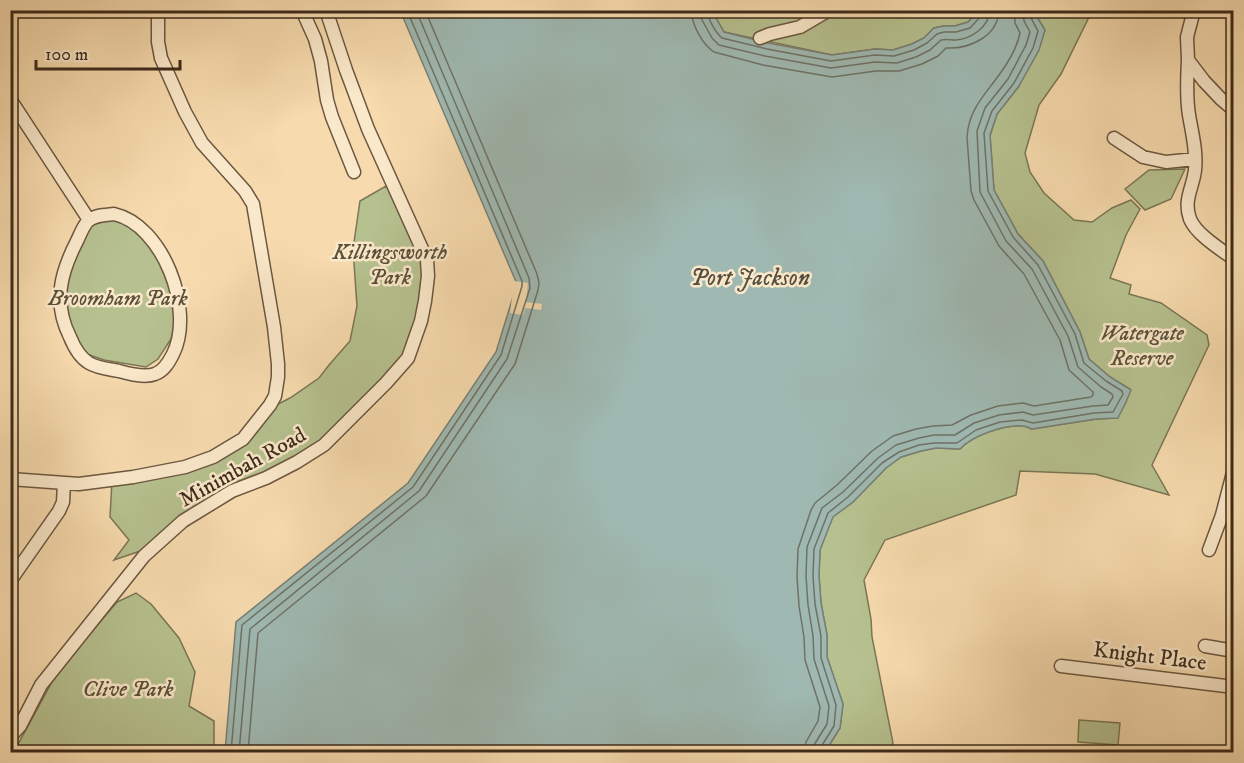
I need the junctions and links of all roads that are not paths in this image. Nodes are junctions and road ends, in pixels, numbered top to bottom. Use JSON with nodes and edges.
{"nodes":[{"id":1,"x":158,"y":10,"type":"edge"},
{"id":2,"x":302,"y":10,"type":"edge"},
{"id":3,"x":326,"y":10,"type":"edge"},
{"id":4,"x":829,"y":10,"type":"edge"},
{"id":5,"x":1194,"y":10,"type":"edge"},
{"id":6,"x":760,"y":38,"type":"dead end"},
{"id":7,"x":1188,"y":60,"type":"junction"},
{"id":8,"x":10,"y":99,"type":"edge"},
{"id":9,"x":1233,"y":110,"type":"edge"},
{"id":10,"x":1114,"y":138,"type":"dead end"},
{"id":11,"x":1195,"y":159,"type":"junction"},
{"id":12,"x":354,"y":172,"type":"dead end"},
{"id":13,"x":88,"y":220,"type":"junction"},
{"id":14,"x":1233,"y":259,"type":"edge"},
{"id":15,"x":1233,"y":469,"type":"edge"},
{"id":16,"x":10,"y":478,"type":"edge"},
{"id":17,"x":64,"y":483,"type":"junction"},
{"id":18,"x":1209,"y":550,"type":"dead end"},
{"id":19,"x":10,"y":581,"type":"edge"},
{"id":20,"x":1205,"y":646,"type":"dead end"},
{"id":21,"x":1233,"y":651,"type":"edge"},
{"id":22,"x":1061,"y":666,"type":"dead end"},
{"id":23,"x":1233,"y":687,"type":"edge"},
{"id":24,"x":10,"y":737,"type":"edge"}],
"edges":[{"from":1,"to":17,"type":"street"},
{"from":2,"to":12,"type":"street"},
{"from":3,"to":24,"type":"street","name":"Minimbah Road"},
{"from":4,"to":6,"type":"street"},
{"from":5,"to":7,"type":"street"},
{"from":7,"to":9,"type":"street"},
{"from":7,"to":11,"type":"street"},
{"from":8,"to":13,"type":"street"},
{"from":10,"to":11,"type":"street"},
{"from":11,"to":14,"type":"street"},
{"from":13,"to":13,"type":"street"},
{"from":15,"to":18,"type":"street"},
{"from":16,"to":17,"type":"street"},
{"from":17,"to":19,"type":"street"},
{"from":20,"to":21,"type":"street"},
{"from":22,"to":23,"type":"street","name":"Knight Place"}]}
